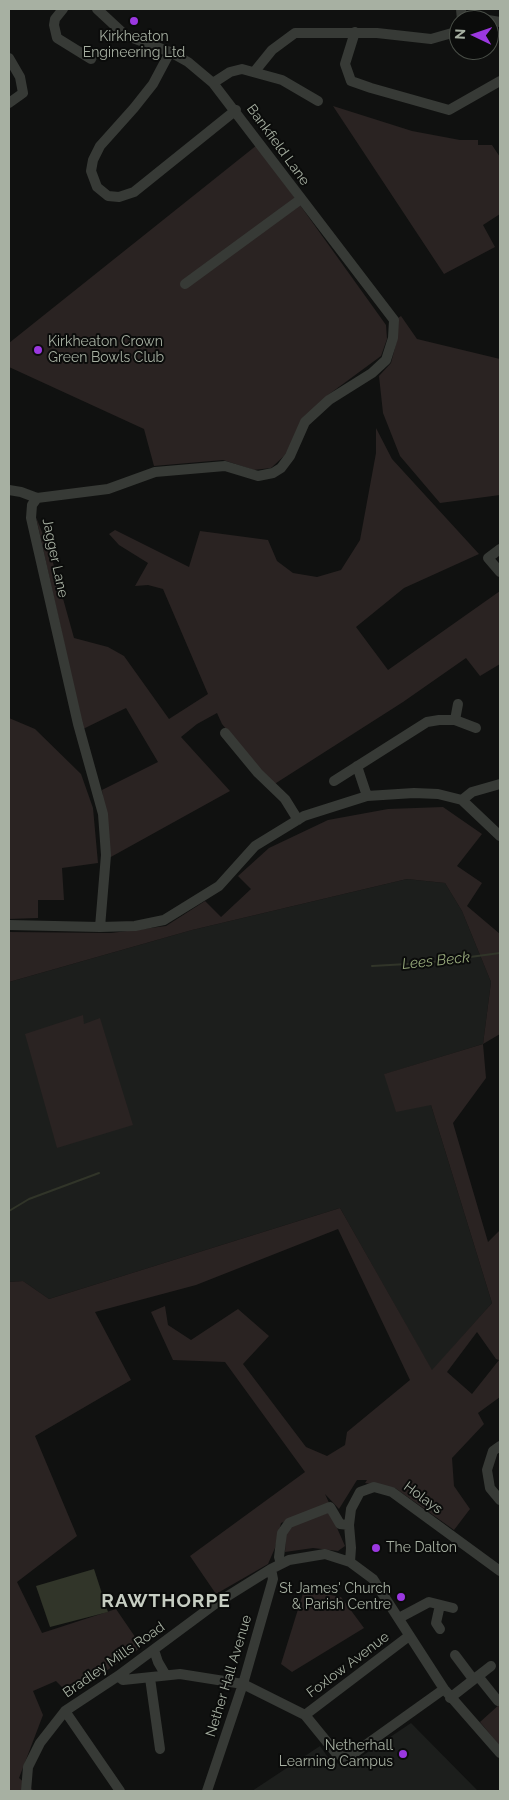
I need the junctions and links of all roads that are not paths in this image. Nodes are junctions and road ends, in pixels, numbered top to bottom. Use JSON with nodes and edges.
{"nodes":[{"id":1,"x":63,"y":9,"type":"edge"},
{"id":2,"x":97,"y":9,"type":"edge"},
{"id":3,"x":355,"y":32,"type":"junction"},
{"id":4,"x":449,"y":33,"type":"edge"},
{"id":5,"x":170,"y":52,"type":"junction"},
{"id":6,"x":93,"y":55,"type":"dead end"},
{"id":7,"x":9,"y":58,"type":"edge"},
{"id":8,"x":255,"y":71,"type":"junction"},
{"id":9,"x":500,"y":81,"type":"edge"},
{"id":10,"x":213,"y":83,"type":"junction"},
{"id":11,"x":318,"y":101,"type":"dead end"},
{"id":12,"x":9,"y":103,"type":"edge"},
{"id":13,"x":236,"y":110,"type":"junction"},
{"id":14,"x":300,"y":199,"type":"junction"},
{"id":15,"x":185,"y":284,"type":"dead end"},
{"id":16,"x":9,"y":490,"type":"edge"},
{"id":17,"x":37,"y":498,"type":"junction"},
{"id":18,"x":500,"y":549,"type":"edge"},
{"id":19,"x":500,"y":572,"type":"edge"},
{"id":20,"x":458,"y":704,"type":"dead end"},
{"id":21,"x":455,"y":720,"type":"junction"},
{"id":22,"x":476,"y":728,"type":"dead end"},
{"id":23,"x":225,"y":733,"type":"dead end"},
{"id":24,"x":357,"y":766,"type":"junction"},
{"id":25,"x":334,"y":781,"type":"dead end"},
{"id":26,"x":500,"y":784,"type":"edge"},
{"id":27,"x":367,"y":796,"type":"junction"},
{"id":28,"x":462,"y":800,"type":"junction"},
{"id":29,"x":298,"y":820,"type":"junction"},
{"id":30,"x":500,"y":836,"type":"edge"},
{"id":31,"x":9,"y":926,"type":"edge"},
{"id":32,"x":100,"y":927,"type":"junction"},
{"id":33,"x":500,"y":1446,"type":"edge"},
{"id":34,"x":500,"y":1500,"type":"edge"},
{"id":35,"x":349,"y":1525,"type":"junction"},
{"id":36,"x":350,"y":1562,"type":"junction"},
{"id":37,"x":276,"y":1566,"type":"junction"},
{"id":38,"x":500,"y":1572,"type":"edge"},
{"id":39,"x":440,"y":1605,"type":"junction"},
{"id":40,"x":453,"y":1608,"type":"dead end"},
{"id":41,"x":399,"y":1618,"type":"junction"},
{"id":42,"x":440,"y":1630,"type":"dead end"},
{"id":43,"x":409,"y":1636,"type":"junction"},
{"id":44,"x":154,"y":1650,"type":"junction"},
{"id":45,"x":454,"y":1655,"type":"dead end"},
{"id":46,"x":491,"y":1666,"type":"dead end"},
{"id":47,"x":165,"y":1674,"type":"junction"},
{"id":48,"x":118,"y":1676,"type":"junction"},
{"id":49,"x":150,"y":1678,"type":"junction"},
{"id":50,"x":476,"y":1678,"type":"junction"},
{"id":51,"x":242,"y":1684,"type":"junction"},
{"id":52,"x":447,"y":1694,"type":"junction"},
{"id":53,"x":498,"y":1700,"type":"dead end"},
{"id":54,"x":65,"y":1711,"type":"junction"},
{"id":55,"x":305,"y":1715,"type":"junction"},
{"id":56,"x":160,"y":1749,"type":"dead end"},
{"id":57,"x":500,"y":1753,"type":"edge"},
{"id":58,"x":26,"y":1791,"type":"edge"},
{"id":59,"x":120,"y":1791,"type":"edge"},
{"id":60,"x":207,"y":1791,"type":"edge"}],
"edges":[{"from":1,"to":6,"type":"street"},
{"from":2,"to":5,"type":"street","name":"Bankfield Lane"},
{"from":3,"to":4,"type":"street"},
{"from":3,"to":8,"type":"street"},
{"from":3,"to":9,"type":"street"},
{"from":5,"to":10,"type":"street","name":"Bankfield Lane"},
{"from":5,"to":13,"type":"street"},
{"from":7,"to":12,"type":"street"},
{"from":8,"to":10,"type":"street"},
{"from":8,"to":11,"type":"street"},
{"from":10,"to":13,"type":"street","name":"Bankfield Lane"},
{"from":13,"to":14,"type":"street","name":"Bankfield Lane"},
{"from":14,"to":15,"type":"street"},
{"from":14,"to":17,"type":"street","name":"Bankfield Lane"},
{"from":16,"to":17,"type":"street"},
{"from":17,"to":32,"type":"street","name":"Jagger Lane"},
{"from":18,"to":19,"type":"street"},
{"from":20,"to":21,"type":"street"},
{"from":21,"to":22,"type":"street"},
{"from":21,"to":24,"type":"street"},
{"from":23,"to":29,"type":"street"},
{"from":24,"to":25,"type":"street"},
{"from":24,"to":27,"type":"street"},
{"from":26,"to":28,"type":"street"},
{"from":27,"to":28,"type":"street"},
{"from":27,"to":29,"type":"street"},
{"from":28,"to":30,"type":"street"},
{"from":29,"to":32,"type":"street"},
{"from":31,"to":32,"type":"street"},
{"from":33,"to":34,"type":"street"},
{"from":35,"to":36,"type":"street","name":"Holays"},
{"from":35,"to":37,"type":"street"},
{"from":35,"to":38,"type":"street","name":"Holays"},
{"from":36,"to":37,"type":"street","name":"Bradley Mills Road"},
{"from":36,"to":41,"type":"street","name":"Bradley Mills Road"},
{"from":37,"to":44,"type":"street","name":"Bradley Mills Road"},
{"from":37,"to":51,"type":"street","name":"Nether Hall Avenue"},
{"from":39,"to":40,"type":"street"},
{"from":39,"to":41,"type":"street"},
{"from":39,"to":42,"type":"street"},
{"from":41,"to":43,"type":"street","name":"Bradley Mills Road"},
{"from":43,"to":52,"type":"street","name":"Bradley Mills Road"},
{"from":43,"to":55,"type":"street","name":"Foxlow Avenue"},
{"from":44,"to":47,"type":"street"},
{"from":44,"to":48,"type":"street","name":"Bradley Mills Road"},
{"from":45,"to":50,"type":"street"},
{"from":46,"to":50,"type":"street"},
{"from":47,"to":49,"type":"street"},
{"from":47,"to":51,"type":"street"},
{"from":48,"to":49,"type":"street"},
{"from":48,"to":54,"type":"street","name":"Bradley Mills Road"},
{"from":49,"to":56,"type":"street"},
{"from":50,"to":52,"type":"street"},
{"from":50,"to":53,"type":"street"},
{"from":51,"to":55,"type":"street"},
{"from":51,"to":60,"type":"street","name":"Nether Hall Avenue"},
{"from":52,"to":55,"type":"street"},
{"from":52,"to":57,"type":"street","name":"Bradley Mills Road"},
{"from":54,"to":58,"type":"street","name":"Bradley Mills Road"},
{"from":54,"to":59,"type":"street"}]}
